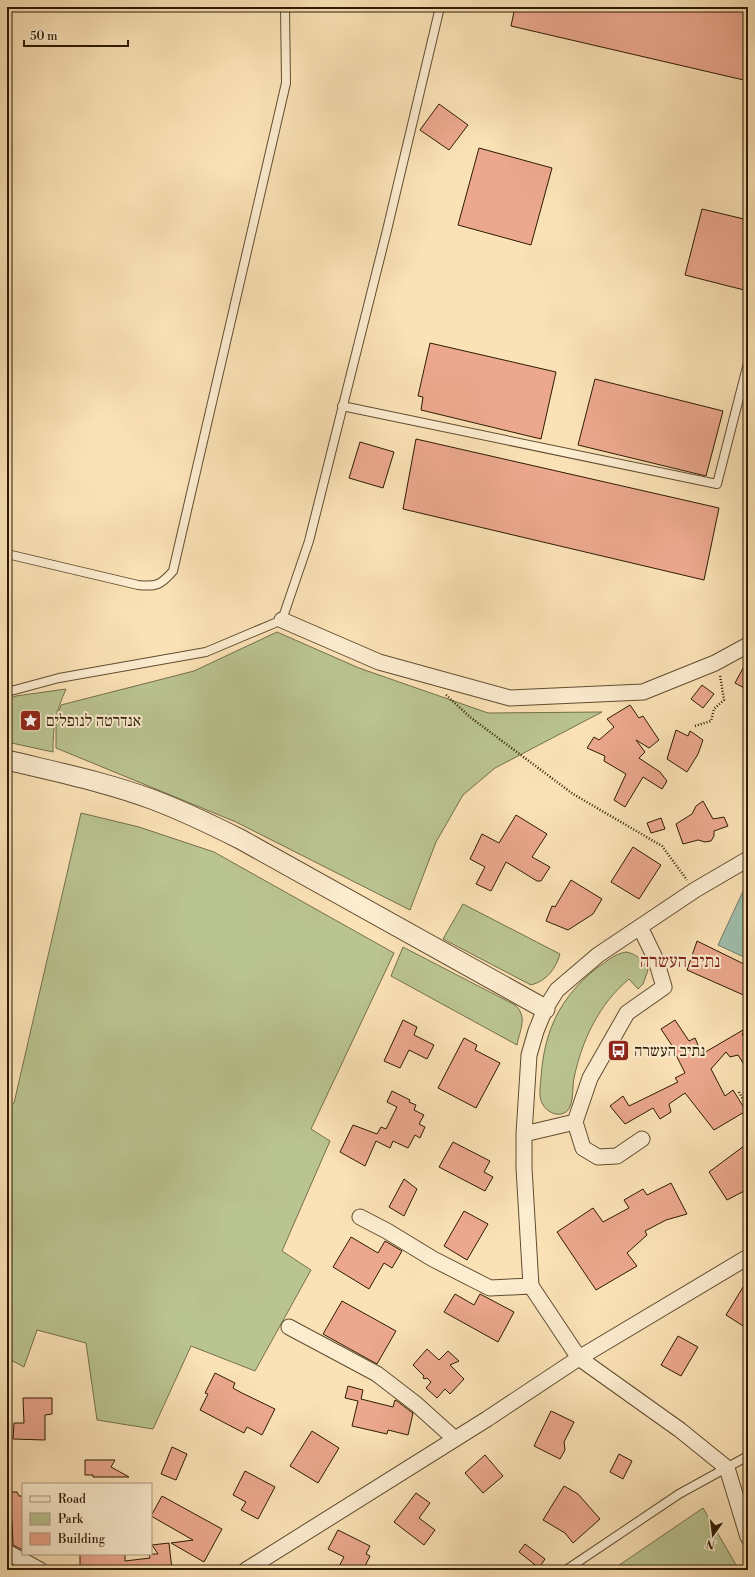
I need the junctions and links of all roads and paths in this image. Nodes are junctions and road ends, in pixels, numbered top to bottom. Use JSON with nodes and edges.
{"nodes":[{"id":1,"x":285,"y":7,"type":"edge"},
{"id":2,"x":440,"y":7,"type":"edge"},
{"id":3,"x":748,"y":363,"type":"edge"},
{"id":4,"x":342,"y":406,"type":"junction"},
{"id":5,"x":7,"y":554,"type":"edge"},
{"id":6,"x":282,"y":620,"type":"junction"},
{"id":7,"x":748,"y":645,"type":"edge"},
{"id":8,"x":715,"y":663,"type":"junction"},
{"id":9,"x":7,"y":692,"type":"edge"},
{"id":10,"x":443,"y":693,"type":"dead end"},
{"id":11,"x":695,"y":726,"type":"dead end"},
{"id":12,"x":7,"y":760,"type":"edge"},
{"id":13,"x":748,"y":860,"type":"edge"},
{"id":14,"x":695,"y":890,"type":"junction"},
{"id":15,"x":640,"y":927,"type":"junction"},
{"id":16,"x":545,"y":1009,"type":"junction"},
{"id":17,"x":739,"y":1092,"type":"dead end"},
{"id":18,"x":748,"y":1109,"type":"edge"},
{"id":19,"x":575,"y":1122,"type":"junction"},
{"id":20,"x":524,"y":1134,"type":"junction"},
{"id":21,"x":642,"y":1139,"type":"dead end"},
{"id":22,"x":360,"y":1216,"type":"dead end"},
{"id":23,"x":748,"y":1257,"type":"edge"},
{"id":24,"x":532,"y":1286,"type":"junction"},
{"id":25,"x":289,"y":1327,"type":"dead end"},
{"id":26,"x":579,"y":1358,"type":"junction"},
{"id":27,"x":455,"y":1439,"type":"junction"},
{"id":28,"x":748,"y":1456,"type":"edge"},
{"id":29,"x":727,"y":1468,"type":"junction"},
{"id":30,"x":748,"y":1537,"type":"edge"},
{"id":31,"x":7,"y":1552,"type":"edge"},
{"id":32,"x":40,"y":1570,"type":"edge"},
{"id":33,"x":246,"y":1570,"type":"edge"},
{"id":34,"x":566,"y":1570,"type":"edge"}],
"edges":[{"from":1,"to":5,"type":"lane"},
{"from":2,"to":4,"type":"lane"},
{"from":3,"to":4,"type":"lane"},
{"from":4,"to":6,"type":"lane"},
{"from":6,"to":8,"type":"street"},
{"from":6,"to":9,"type":"lane"},
{"from":7,"to":8,"type":"street"},
{"from":8,"to":11,"type":"path"},
{"from":10,"to":14,"type":"path"},
{"from":12,"to":16,"type":"street"},
{"from":13,"to":14,"type":"street"},
{"from":14,"to":15,"type":"street"},
{"from":15,"to":16,"type":"street"},
{"from":15,"to":19,"type":"street"},
{"from":16,"to":20,"type":"street"},
{"from":17,"to":18,"type":"path"},
{"from":19,"to":20,"type":"street"},
{"from":19,"to":21,"type":"street"},
{"from":20,"to":24,"type":"street"},
{"from":22,"to":24,"type":"street"},
{"from":23,"to":26,"type":"street"},
{"from":24,"to":26,"type":"street"},
{"from":25,"to":27,"type":"street"},
{"from":26,"to":27,"type":"street"},
{"from":26,"to":29,"type":"street"},
{"from":27,"to":33,"type":"street"},
{"from":28,"to":29,"type":"lane"},
{"from":29,"to":30,"type":"street"},
{"from":29,"to":34,"type":"lane"},
{"from":31,"to":32,"type":"street"}]}
